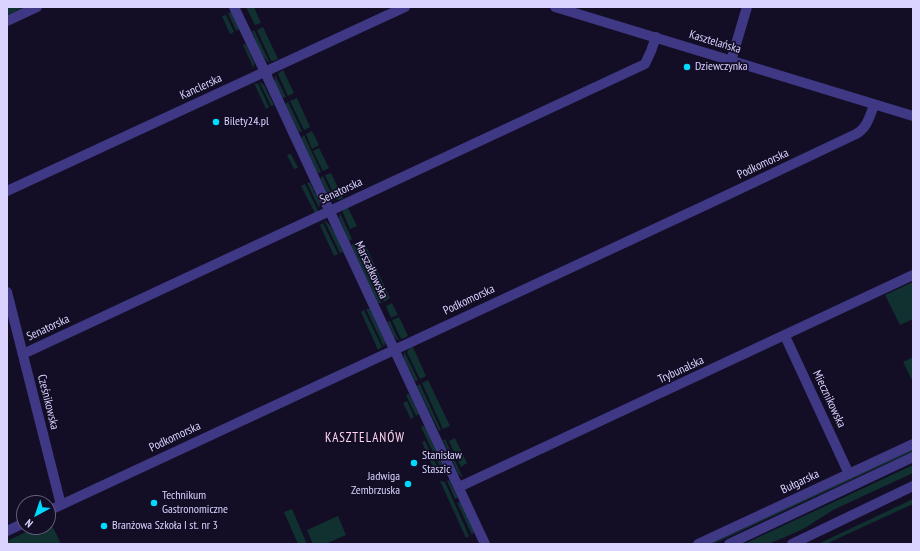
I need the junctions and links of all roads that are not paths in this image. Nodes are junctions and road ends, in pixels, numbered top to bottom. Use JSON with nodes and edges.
{"nodes":[{"id":1,"x":37,"y":7,"type":"edge"},
{"id":2,"x":234,"y":7,"type":"edge"},
{"id":3,"x":405,"y":7,"type":"edge"},
{"id":4,"x":555,"y":7,"type":"edge"},
{"id":5,"x":747,"y":7,"type":"edge"},
{"id":6,"x":7,"y":21,"type":"edge"},
{"id":7,"x":656,"y":37,"type":"junction"},
{"id":8,"x":731,"y":61,"type":"junction"},
{"id":9,"x":265,"y":72,"type":"junction"},
{"id":10,"x":874,"y":104,"type":"junction"},
{"id":11,"x":913,"y":116,"type":"edge"},
{"id":12,"x":7,"y":191,"type":"edge"},
{"id":13,"x":330,"y":211,"type":"junction"},
{"id":14,"x":913,"y":275,"type":"edge"},
{"id":15,"x":7,"y":292,"type":"edge"},
{"id":16,"x":785,"y":336,"type":"junction"},
{"id":17,"x":394,"y":349,"type":"junction"},
{"id":18,"x":23,"y":354,"type":"junction"},
{"id":19,"x":913,"y":444,"type":"edge"},
{"id":20,"x":913,"y":458,"type":"edge"},
{"id":21,"x":849,"y":474,"type":"junction"},
{"id":22,"x":913,"y":486,"type":"edge"},
{"id":23,"x":459,"y":487,"type":"junction"},
{"id":24,"x":61,"y":505,"type":"junction"},
{"id":25,"x":56,"y":507,"type":"edge"},
{"id":26,"x":485,"y":544,"type":"edge"},
{"id":27,"x":698,"y":544,"type":"edge"},
{"id":28,"x":729,"y":544,"type":"edge"},
{"id":29,"x":792,"y":544,"type":"edge"}],
"edges":[{"from":1,"to":6,"type":"street"},
{"from":2,"to":9,"type":"street","name":"Marszałkowska"},
{"from":3,"to":9,"type":"street","name":"Kanclerska"},
{"from":4,"to":7,"type":"street","name":"Kasztelańska"},
{"from":5,"to":8,"type":"street"},
{"from":7,"to":8,"type":"street","name":"Kasztelańska"},
{"from":7,"to":13,"type":"street","name":"Senatorska"},
{"from":8,"to":10,"type":"street","name":"Kasztelańska"},
{"from":9,"to":12,"type":"street","name":"Kanclerska"},
{"from":9,"to":13,"type":"street","name":"Marszałkowska"},
{"from":10,"to":11,"type":"street","name":"Kasztelańska"},
{"from":10,"to":17,"type":"street","name":"Podkomorska"},
{"from":13,"to":17,"type":"street","name":"Marszałkowska"},
{"from":13,"to":18,"type":"street","name":"Senatorska"},
{"from":14,"to":16,"type":"street","name":"Trybunalska"},
{"from":15,"to":18,"type":"street","name":"Cześnikowska"},
{"from":16,"to":21,"type":"street","name":"Miecznikowska"},
{"from":16,"to":23,"type":"street","name":"Trybunalska"},
{"from":17,"to":23,"type":"street","name":"Marszałkowska"},
{"from":17,"to":24,"type":"street","name":"Podkomorska"},
{"from":18,"to":24,"type":"street","name":"Cześnikowska"},
{"from":19,"to":21,"type":"street","name":"Bułgarska"},
{"from":20,"to":28,"type":"street"},
{"from":21,"to":27,"type":"street","name":"Bułgarska"},
{"from":22,"to":29,"type":"street"},
{"from":23,"to":26,"type":"street","name":"Marszałkowska"},
{"from":24,"to":25,"type":"street"}]}
